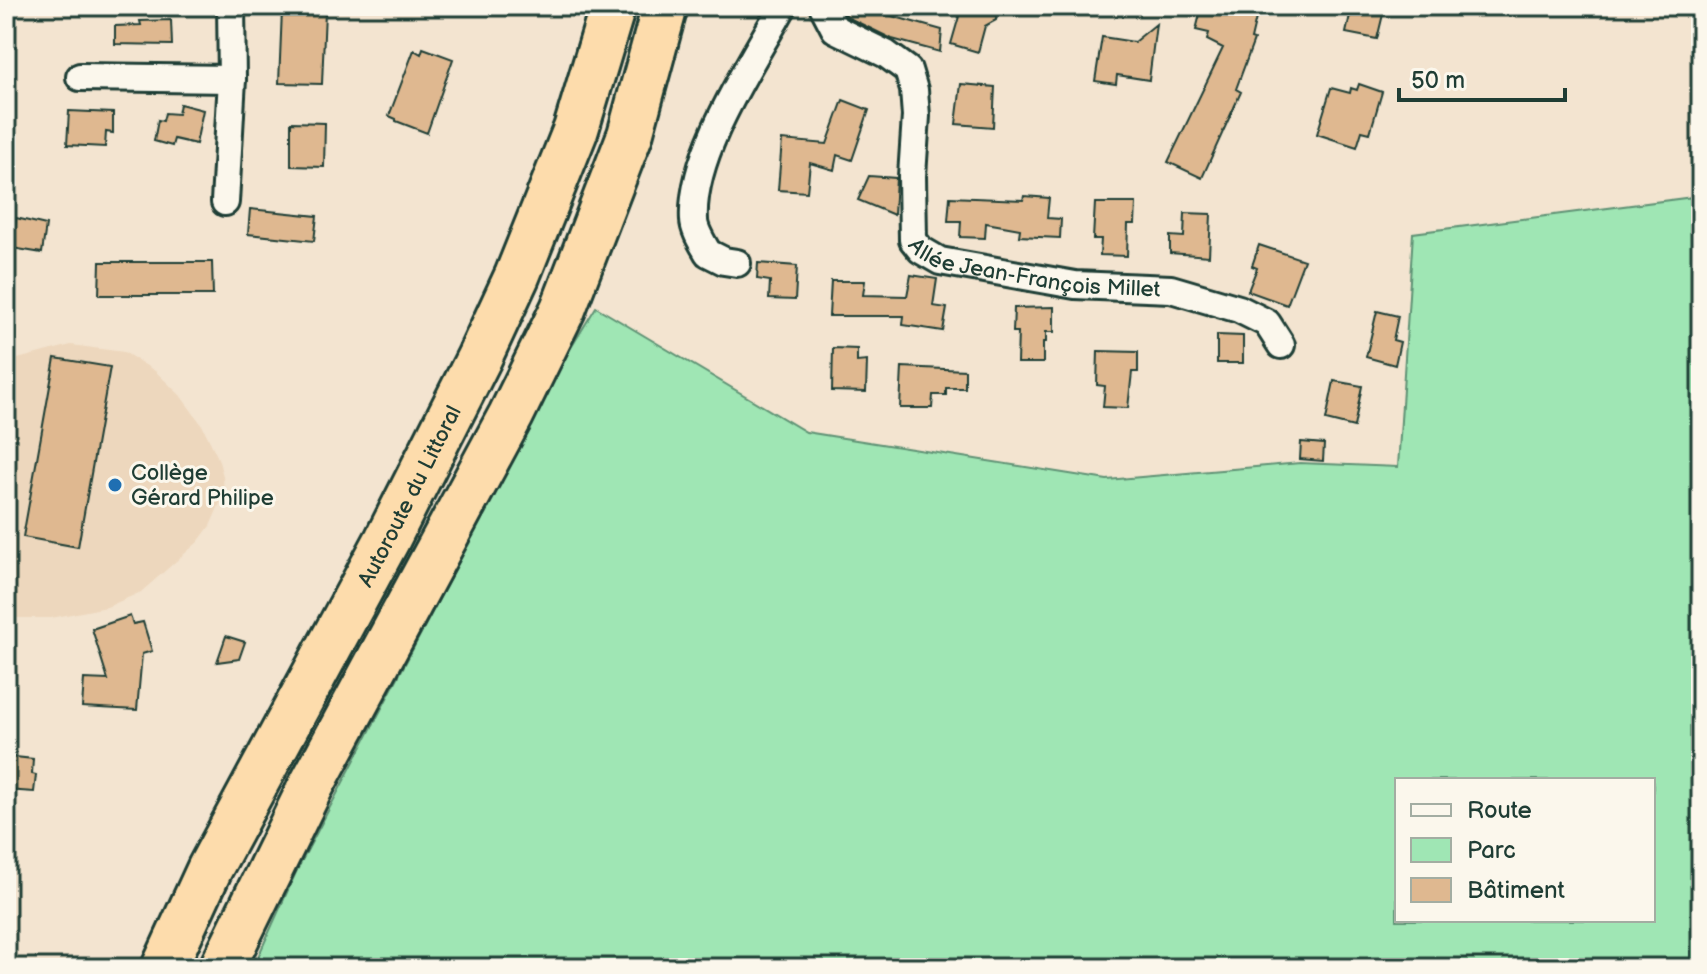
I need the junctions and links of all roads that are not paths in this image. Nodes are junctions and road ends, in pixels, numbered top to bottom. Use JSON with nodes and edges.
{"nodes":[{"id":1,"x":231,"y":6,"type":"edge"},
{"id":2,"x":613,"y":6,"type":"edge"},
{"id":3,"x":665,"y":6,"type":"edge"},
{"id":4,"x":783,"y":6,"type":"edge"},
{"id":5,"x":823,"y":6,"type":"edge"},
{"id":6,"x":80,"y":77,"type":"dead end"},
{"id":7,"x":232,"y":79,"type":"junction"},
{"id":8,"x":225,"y":202,"type":"dead end"},
{"id":9,"x":737,"y":263,"type":"dead end"},
{"id":10,"x":1281,"y":345,"type":"dead end"},
{"id":11,"x":164,"y":968,"type":"edge"},
{"id":12,"x":222,"y":968,"type":"edge"}],
"edges":[{"from":1,"to":7,"type":"street"},
{"from":2,"to":11,"type":"highway","name":"Autoroute du Littoral"},
{"from":3,"to":12,"type":"highway"},
{"from":4,"to":9,"type":"street"},
{"from":5,"to":10,"type":"street","name":"Allée Jean-François Millet"},
{"from":6,"to":7,"type":"street"},
{"from":7,"to":8,"type":"street"}]}
